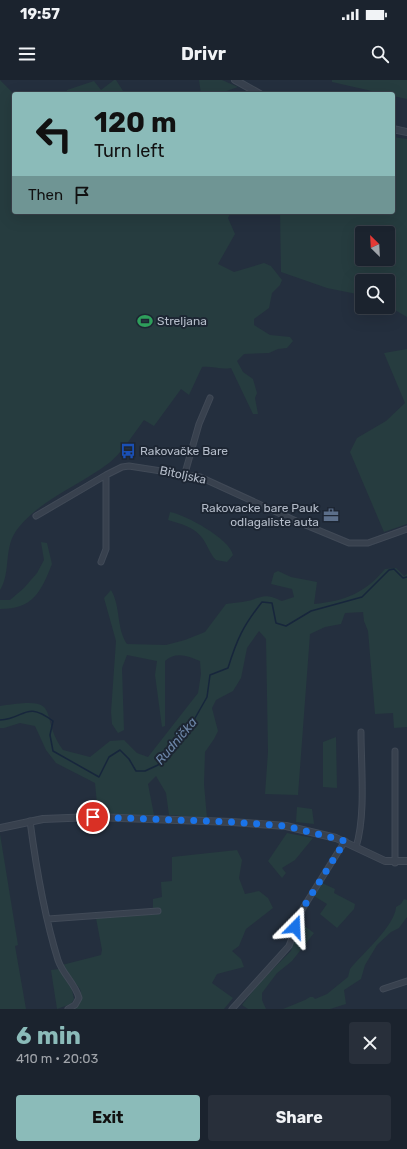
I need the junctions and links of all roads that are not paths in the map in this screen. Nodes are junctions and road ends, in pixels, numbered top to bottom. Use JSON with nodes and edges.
{"nodes":[{"id":1,"x":235,"y":80,"type":"edge"},
{"id":2,"x":256,"y":92,"type":"edge"},
{"id":3,"x":395,"y":129,"type":"edge"},
{"id":4,"x":407,"y":132,"type":"edge"},
{"id":5,"x":210,"y":398,"type":"dead end"},
{"id":6,"x":186,"y":473,"type":"junction"},
{"id":7,"x":106,"y":475,"type":"junction"},
{"id":8,"x":36,"y":516,"type":"dead end"},
{"id":9,"x":407,"y":529,"type":"edge"},
{"id":10,"x":101,"y":562,"type":"dead end"},
{"id":11,"x":360,"y":732,"type":"dead end"},
{"id":12,"x":395,"y":751,"type":"dead end"},
{"id":13,"x":30,"y":821,"type":"junction"},
{"id":14,"x":0,"y":828,"type":"edge"},
{"id":15,"x":345,"y":841,"type":"junction"},
{"id":16,"x":356,"y":847,"type":"junction"},
{"id":17,"x":407,"y":861,"type":"edge"},
{"id":18,"x":395,"y":863,"type":"junction"},
{"id":19,"x":158,"y":911,"type":"dead end"},
{"id":20,"x":48,"y":919,"type":"junction"},
{"id":21,"x":407,"y":981,"type":"edge"},
{"id":22,"x":383,"y":989,"type":"dead end"},
{"id":23,"x":68,"y":1009,"type":"edge"},
{"id":24,"x":232,"y":1009,"type":"edge"}],
"edges":[{"from":1,"to":2,"type":"street"},
{"from":3,"to":4,"type":"street"},
{"from":5,"to":6,"type":"street"},
{"from":6,"to":7,"type":"street","name":"Bitoljska"},
{"from":6,"to":9,"type":"street","name":"Bitoljska"},
{"from":7,"to":8,"type":"street","name":"Bitoljska"},
{"from":7,"to":10,"type":"street"},
{"from":11,"to":16,"type":"street"},
{"from":12,"to":18,"type":"street"},
{"from":13,"to":14,"type":"street"},
{"from":13,"to":15,"type":"street"},
{"from":13,"to":20,"type":"street"},
{"from":15,"to":16,"type":"street"},
{"from":15,"to":24,"type":"street"},
{"from":16,"to":18,"type":"street"},
{"from":17,"to":18,"type":"street"},
{"from":19,"to":20,"type":"street"},
{"from":20,"to":23,"type":"street"},
{"from":21,"to":22,"type":"street"}]}
